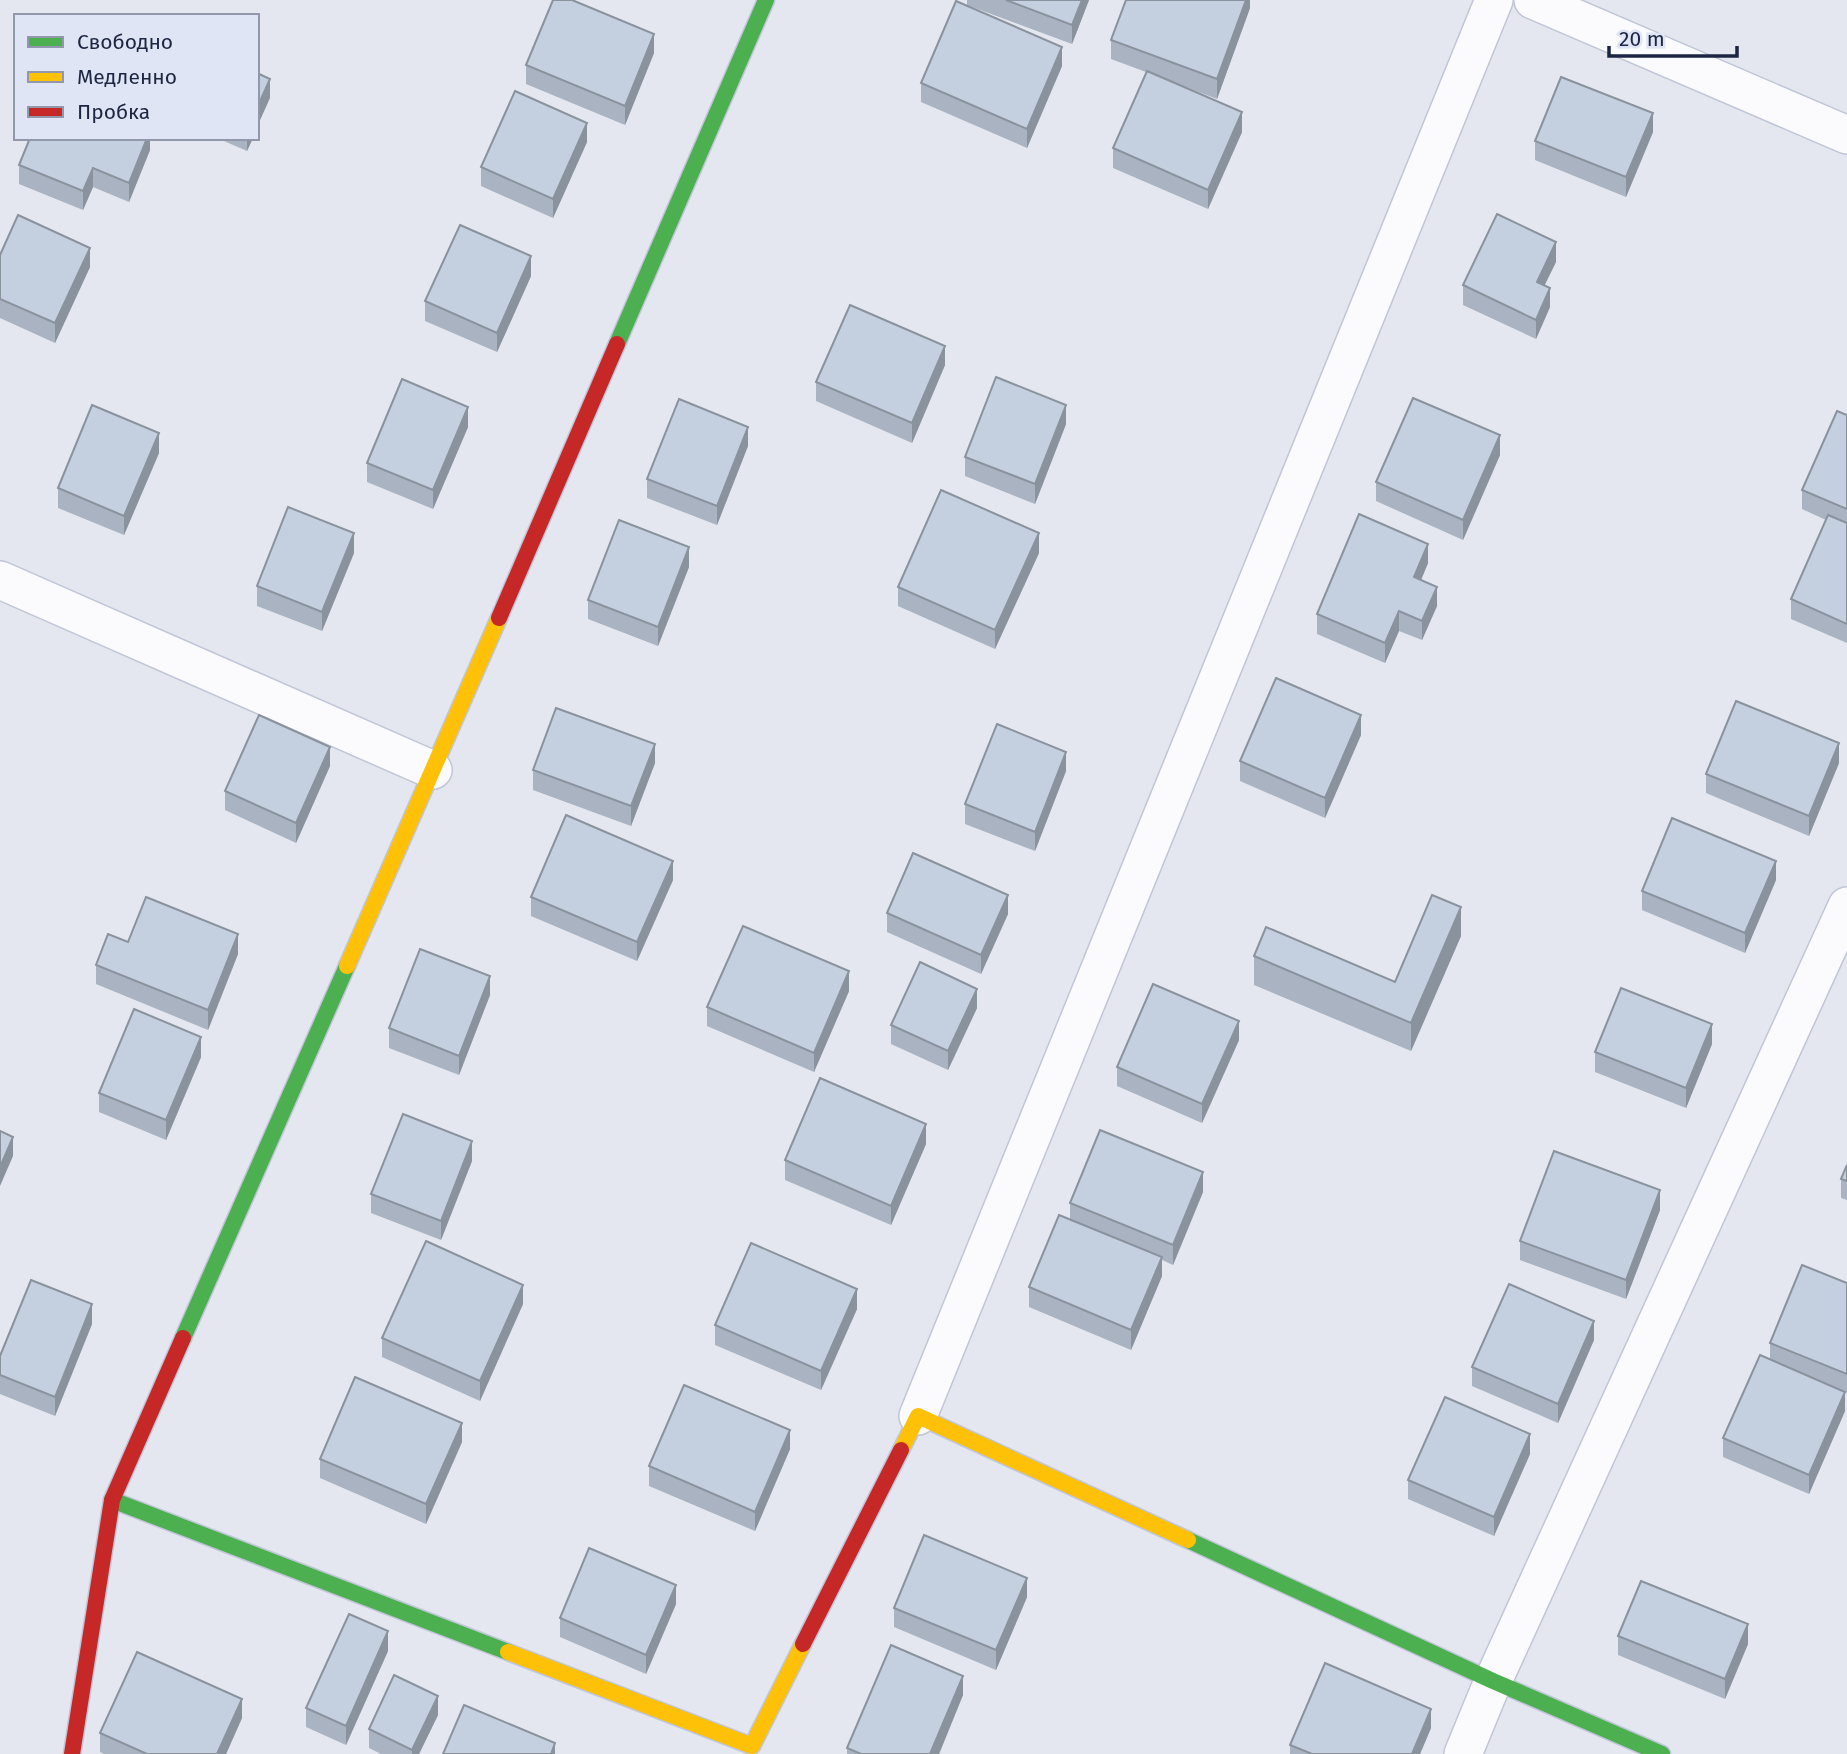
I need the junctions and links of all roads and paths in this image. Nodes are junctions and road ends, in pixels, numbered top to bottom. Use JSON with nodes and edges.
{"nodes":[{"id":1,"x":766,"y":0,"type":"edge"},
{"id":2,"x":1493,"y":0,"type":"edge"},
{"id":3,"x":1533,"y":0,"type":"edge"},
{"id":4,"x":1847,"y":135,"type":"edge"},
{"id":5,"x":0,"y":580,"type":"edge"},
{"id":6,"x":433,"y":770,"type":"junction"},
{"id":7,"x":1847,"y":906,"type":"edge"},
{"id":8,"x":918,"y":1416,"type":"junction"},
{"id":9,"x":112,"y":1500,"type":"junction"},
{"id":10,"x":1493,"y":1681,"type":"junction"},
{"id":11,"x":750,"y":1750,"type":"edge"},
{"id":12,"x":72,"y":1754,"type":"edge"},
{"id":13,"x":1463,"y":1754,"type":"edge"},
{"id":14,"x":1662,"y":1754,"type":"edge"}],
"edges":[{"from":1,"to":6,"type":"street"},
{"from":2,"to":8,"type":"street"},
{"from":3,"to":4,"type":"street"},
{"from":5,"to":6,"type":"street"},
{"from":6,"to":9,"type":"street"},
{"from":7,"to":10,"type":"street"},
{"from":8,"to":10,"type":"street"},
{"from":8,"to":11,"type":"street"},
{"from":9,"to":11,"type":"street"},
{"from":9,"to":12,"type":"street"},
{"from":10,"to":13,"type":"street"},
{"from":10,"to":14,"type":"street"}]}
